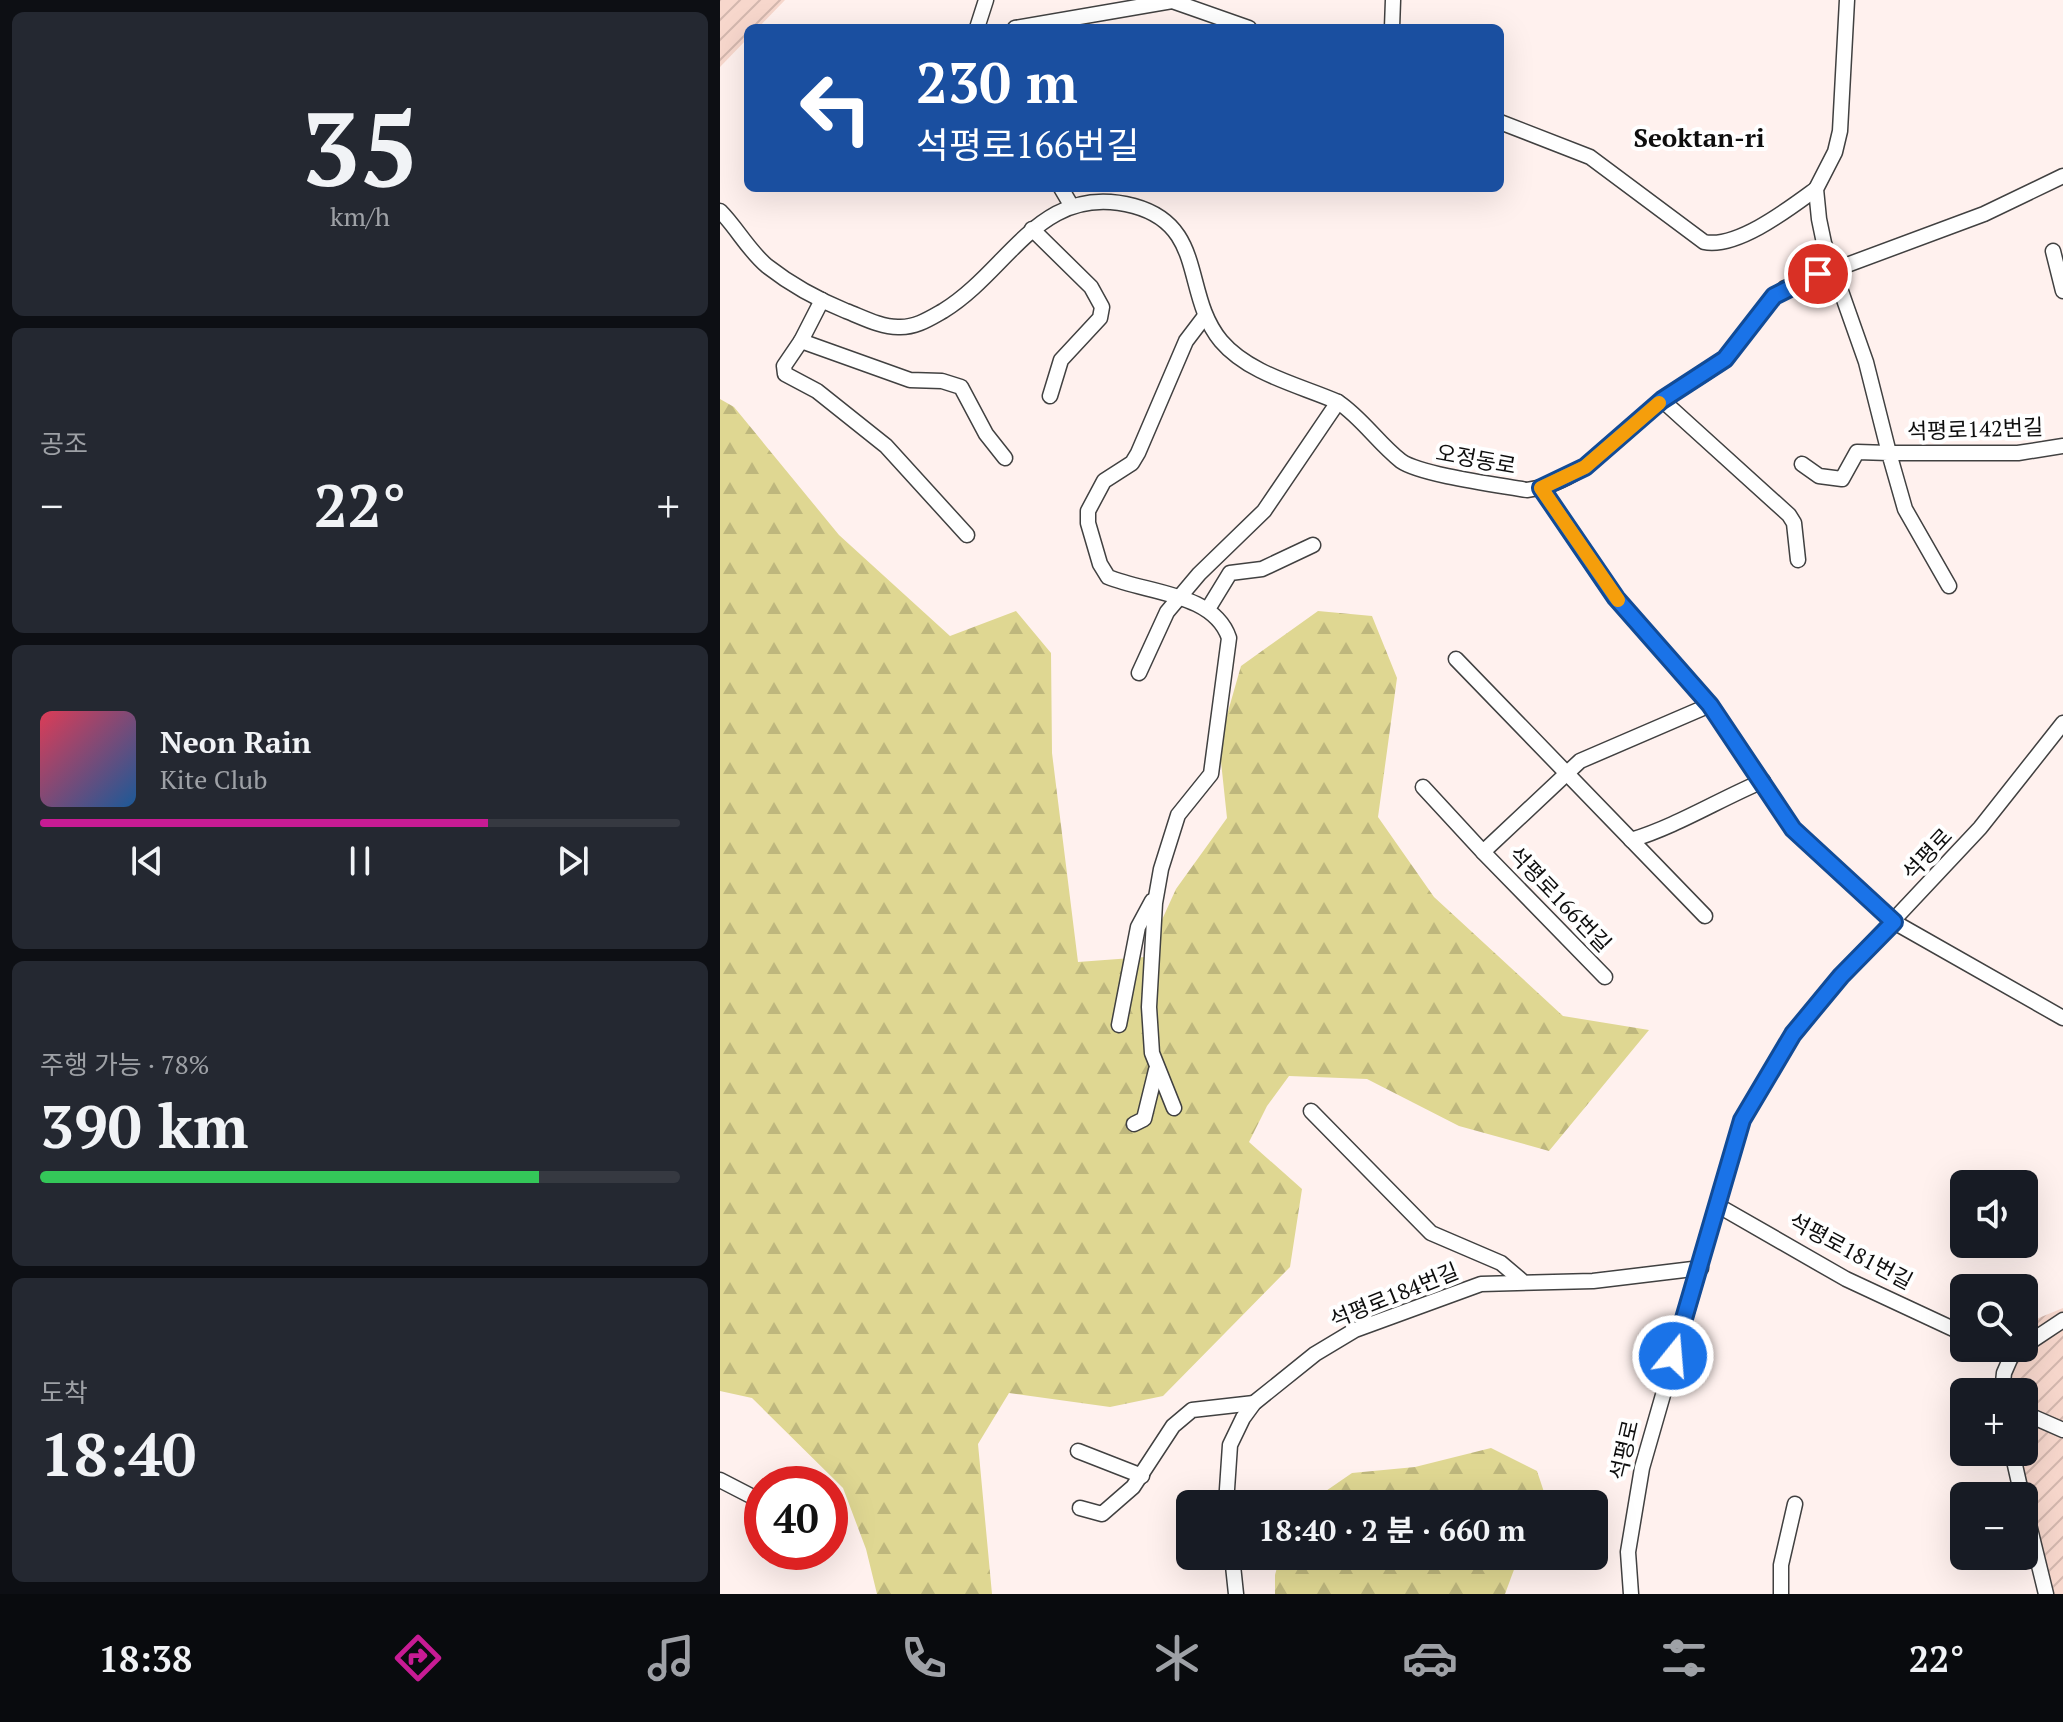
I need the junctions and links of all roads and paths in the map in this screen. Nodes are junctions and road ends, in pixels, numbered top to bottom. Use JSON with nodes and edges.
{"nodes":[{"id":1,"x":986,"y":0,"type":"edge"},
{"id":2,"x":1393,"y":0,"type":"edge"},
{"id":3,"x":1847,"y":0,"type":"edge"},
{"id":4,"x":978,"y":24,"type":"edge"},
{"id":5,"x":1038,"y":24,"type":"edge"},
{"id":6,"x":1238,"y":24,"type":"edge"},
{"id":7,"x":1392,"y":24,"type":"edge"},
{"id":8,"x":1504,"y":124,"type":"edge"},
{"id":9,"x":2063,"y":176,"type":"edge"},
{"id":10,"x":1816,"y":189,"type":"junction"},
{"id":11,"x":1063,"y":192,"type":"edge"},
{"id":12,"x":1071,"y":205,"type":"junction"},
{"id":13,"x":720,"y":211,"type":"edge"},
{"id":14,"x":1032,"y":229,"type":"junction"},
{"id":15,"x":2053,"y":251,"type":"dead end"},
{"id":16,"x":1834,"y":269,"type":"junction"},
{"id":17,"x":2063,"y":291,"type":"edge"},
{"id":18,"x":822,"y":300,"type":"junction"},
{"id":19,"x":1205,"y":316,"type":"junction"},
{"id":20,"x":801,"y":341,"type":"junction"},
{"id":21,"x":1050,"y":396,"type":"dead end"},
{"id":22,"x":1662,"y":400,"type":"junction"},
{"id":23,"x":1338,"y":402,"type":"junction"},
{"id":24,"x":2063,"y":446,"type":"edge"},
{"id":25,"x":1889,"y":453,"type":"junction"},
{"id":26,"x":1005,"y":458,"type":"dead end"},
{"id":27,"x":1802,"y":464,"type":"dead end"},
{"id":28,"x":1541,"y":488,"type":"junction"},
{"id":29,"x":967,"y":535,"type":"dead end"},
{"id":30,"x":1313,"y":545,"type":"dead end"},
{"id":31,"x":1798,"y":560,"type":"dead end"},
{"id":32,"x":1949,"y":586,"type":"dead end"},
{"id":33,"x":1178,"y":598,"type":"junction"},
{"id":34,"x":1208,"y":609,"type":"junction"},
{"id":35,"x":1456,"y":659,"type":"dead end"},
{"id":36,"x":1139,"y":673,"type":"dead end"},
{"id":37,"x":1710,"y":705,"type":"junction"},
{"id":38,"x":2063,"y":723,"type":"edge"},
{"id":39,"x":1567,"y":773,"type":"junction"},
{"id":40,"x":1763,"y":781,"type":"junction"},
{"id":41,"x":1423,"y":787,"type":"dead end"},
{"id":42,"x":1631,"y":840,"type":"junction"},
{"id":43,"x":1483,"y":852,"type":"junction"},
{"id":44,"x":1157,"y":893,"type":"junction"},
{"id":45,"x":1705,"y":916,"type":"dead end"},
{"id":46,"x":1894,"y":922,"type":"junction"},
{"id":47,"x":1605,"y":977,"type":"dead end"},
{"id":48,"x":2063,"y":1018,"type":"edge"},
{"id":49,"x":1119,"y":1025,"type":"dead end"},
{"id":50,"x":1156,"y":1070,"type":"junction"},
{"id":51,"x":1174,"y":1108,"type":"dead end"},
{"id":52,"x":1311,"y":1111,"type":"dead end"},
{"id":53,"x":1134,"y":1124,"type":"dead end"},
{"id":54,"x":1717,"y":1205,"type":"junction"},
{"id":55,"x":1701,"y":1268,"type":"junction"},
{"id":56,"x":1521,"y":1280,"type":"junction"},
{"id":57,"x":2063,"y":1320,"type":"edge"},
{"id":58,"x":1950,"y":1327,"type":"edge"},
{"id":59,"x":2038,"y":1337,"type":"edge"},
{"id":60,"x":1254,"y":1403,"type":"junction"},
{"id":61,"x":2038,"y":1419,"type":"edge"},
{"id":62,"x":2063,"y":1430,"type":"edge"},
{"id":63,"x":1078,"y":1451,"type":"dead end"},
{"id":64,"x":1142,"y":1476,"type":"junction"},
{"id":65,"x":720,"y":1480,"type":"edge"},
{"id":66,"x":1227,"y":1490,"type":"edge"},
{"id":67,"x":744,"y":1492,"type":"edge"},
{"id":68,"x":1795,"y":1504,"type":"dead end"},
{"id":69,"x":1080,"y":1508,"type":"dead end"},
{"id":70,"x":2038,"y":1561,"type":"edge"},
{"id":71,"x":1233,"y":1570,"type":"edge"},
{"id":72,"x":1236,"y":1594,"type":"edge"},
{"id":73,"x":1631,"y":1594,"type":"edge"},
{"id":74,"x":1781,"y":1594,"type":"edge"},
{"id":75,"x":2046,"y":1594,"type":"edge"}],
"edges":[{"from":1,"to":4,"type":"street"},
{"from":2,"to":7,"type":"street"},
{"from":3,"to":10,"type":"street"},
{"from":5,"to":6,"type":"street"},
{"from":8,"to":10,"type":"street"},
{"from":9,"to":16,"type":"street","name":"오정동로"},
{"from":10,"to":16,"type":"street","name":"석평로142번길"},
{"from":11,"to":12,"type":"street"},
{"from":12,"to":14,"type":"street","name":"오정동로"},
{"from":12,"to":19,"type":"street","name":"오정동로"},
{"from":13,"to":18,"type":"street","name":"오정동로"},
{"from":14,"to":18,"type":"street","name":"오정동로"},
{"from":14,"to":21,"type":"street"},
{"from":15,"to":17,"type":"street"},
{"from":16,"to":22,"type":"street","name":"오정동로"},
{"from":16,"to":25,"type":"street","name":"석평로142번길"},
{"from":18,"to":20,"type":"street"},
{"from":19,"to":23,"type":"street","name":"오정동로"},
{"from":19,"to":33,"type":"street"},
{"from":20,"to":26,"type":"street"},
{"from":20,"to":29,"type":"street"},
{"from":22,"to":28,"type":"street","name":"오정동로"},
{"from":22,"to":31,"type":"street"},
{"from":23,"to":28,"type":"street","name":"오정동로"},
{"from":23,"to":33,"type":"street"},
{"from":24,"to":25,"type":"street","name":"석평로142번길"},
{"from":25,"to":27,"type":"street","name":"석평로142번길"},
{"from":25,"to":32,"type":"street"},
{"from":28,"to":37,"type":"street"},
{"from":30,"to":34,"type":"street"},
{"from":33,"to":34,"type":"street"},
{"from":33,"to":36,"type":"street"},
{"from":34,"to":44,"type":"street"},
{"from":35,"to":39,"type":"street"},
{"from":37,"to":39,"type":"street","name":"석평로166번길"},
{"from":37,"to":40,"type":"street"},
{"from":38,"to":46,"type":"street","name":"석평로"},
{"from":39,"to":42,"type":"street"},
{"from":39,"to":43,"type":"street","name":"석평로166번길"},
{"from":40,"to":42,"type":"street"},
{"from":40,"to":46,"type":"street"},
{"from":41,"to":43,"type":"street","name":"석평로166번길"},
{"from":42,"to":45,"type":"street"},
{"from":43,"to":47,"type":"street","name":"석평로166번길"},
{"from":44,"to":49,"type":"street"},
{"from":44,"to":50,"type":"street"},
{"from":46,"to":48,"type":"street"},
{"from":46,"to":54,"type":"street","name":"석평로"},
{"from":50,"to":51,"type":"street"},
{"from":50,"to":53,"type":"street"},
{"from":52,"to":56,"type":"street","name":"석평로184번길"},
{"from":54,"to":55,"type":"street","name":"석평로"},
{"from":54,"to":58,"type":"street","name":"석평로181번길"},
{"from":55,"to":56,"type":"street","name":"석평로184번길"},
{"from":55,"to":73,"type":"street","name":"석평로"},
{"from":56,"to":60,"type":"street","name":"석평로184번길"},
{"from":57,"to":59,"type":"street"},
{"from":60,"to":64,"type":"street"},
{"from":60,"to":66,"type":"street","name":"석평로184번길"},
{"from":61,"to":62,"type":"street"},
{"from":63,"to":64,"type":"street"},
{"from":64,"to":69,"type":"street"},
{"from":65,"to":67,"type":"street"},
{"from":68,"to":74,"type":"street"},
{"from":70,"to":75,"type":"street"},
{"from":71,"to":72,"type":"street"}]}
